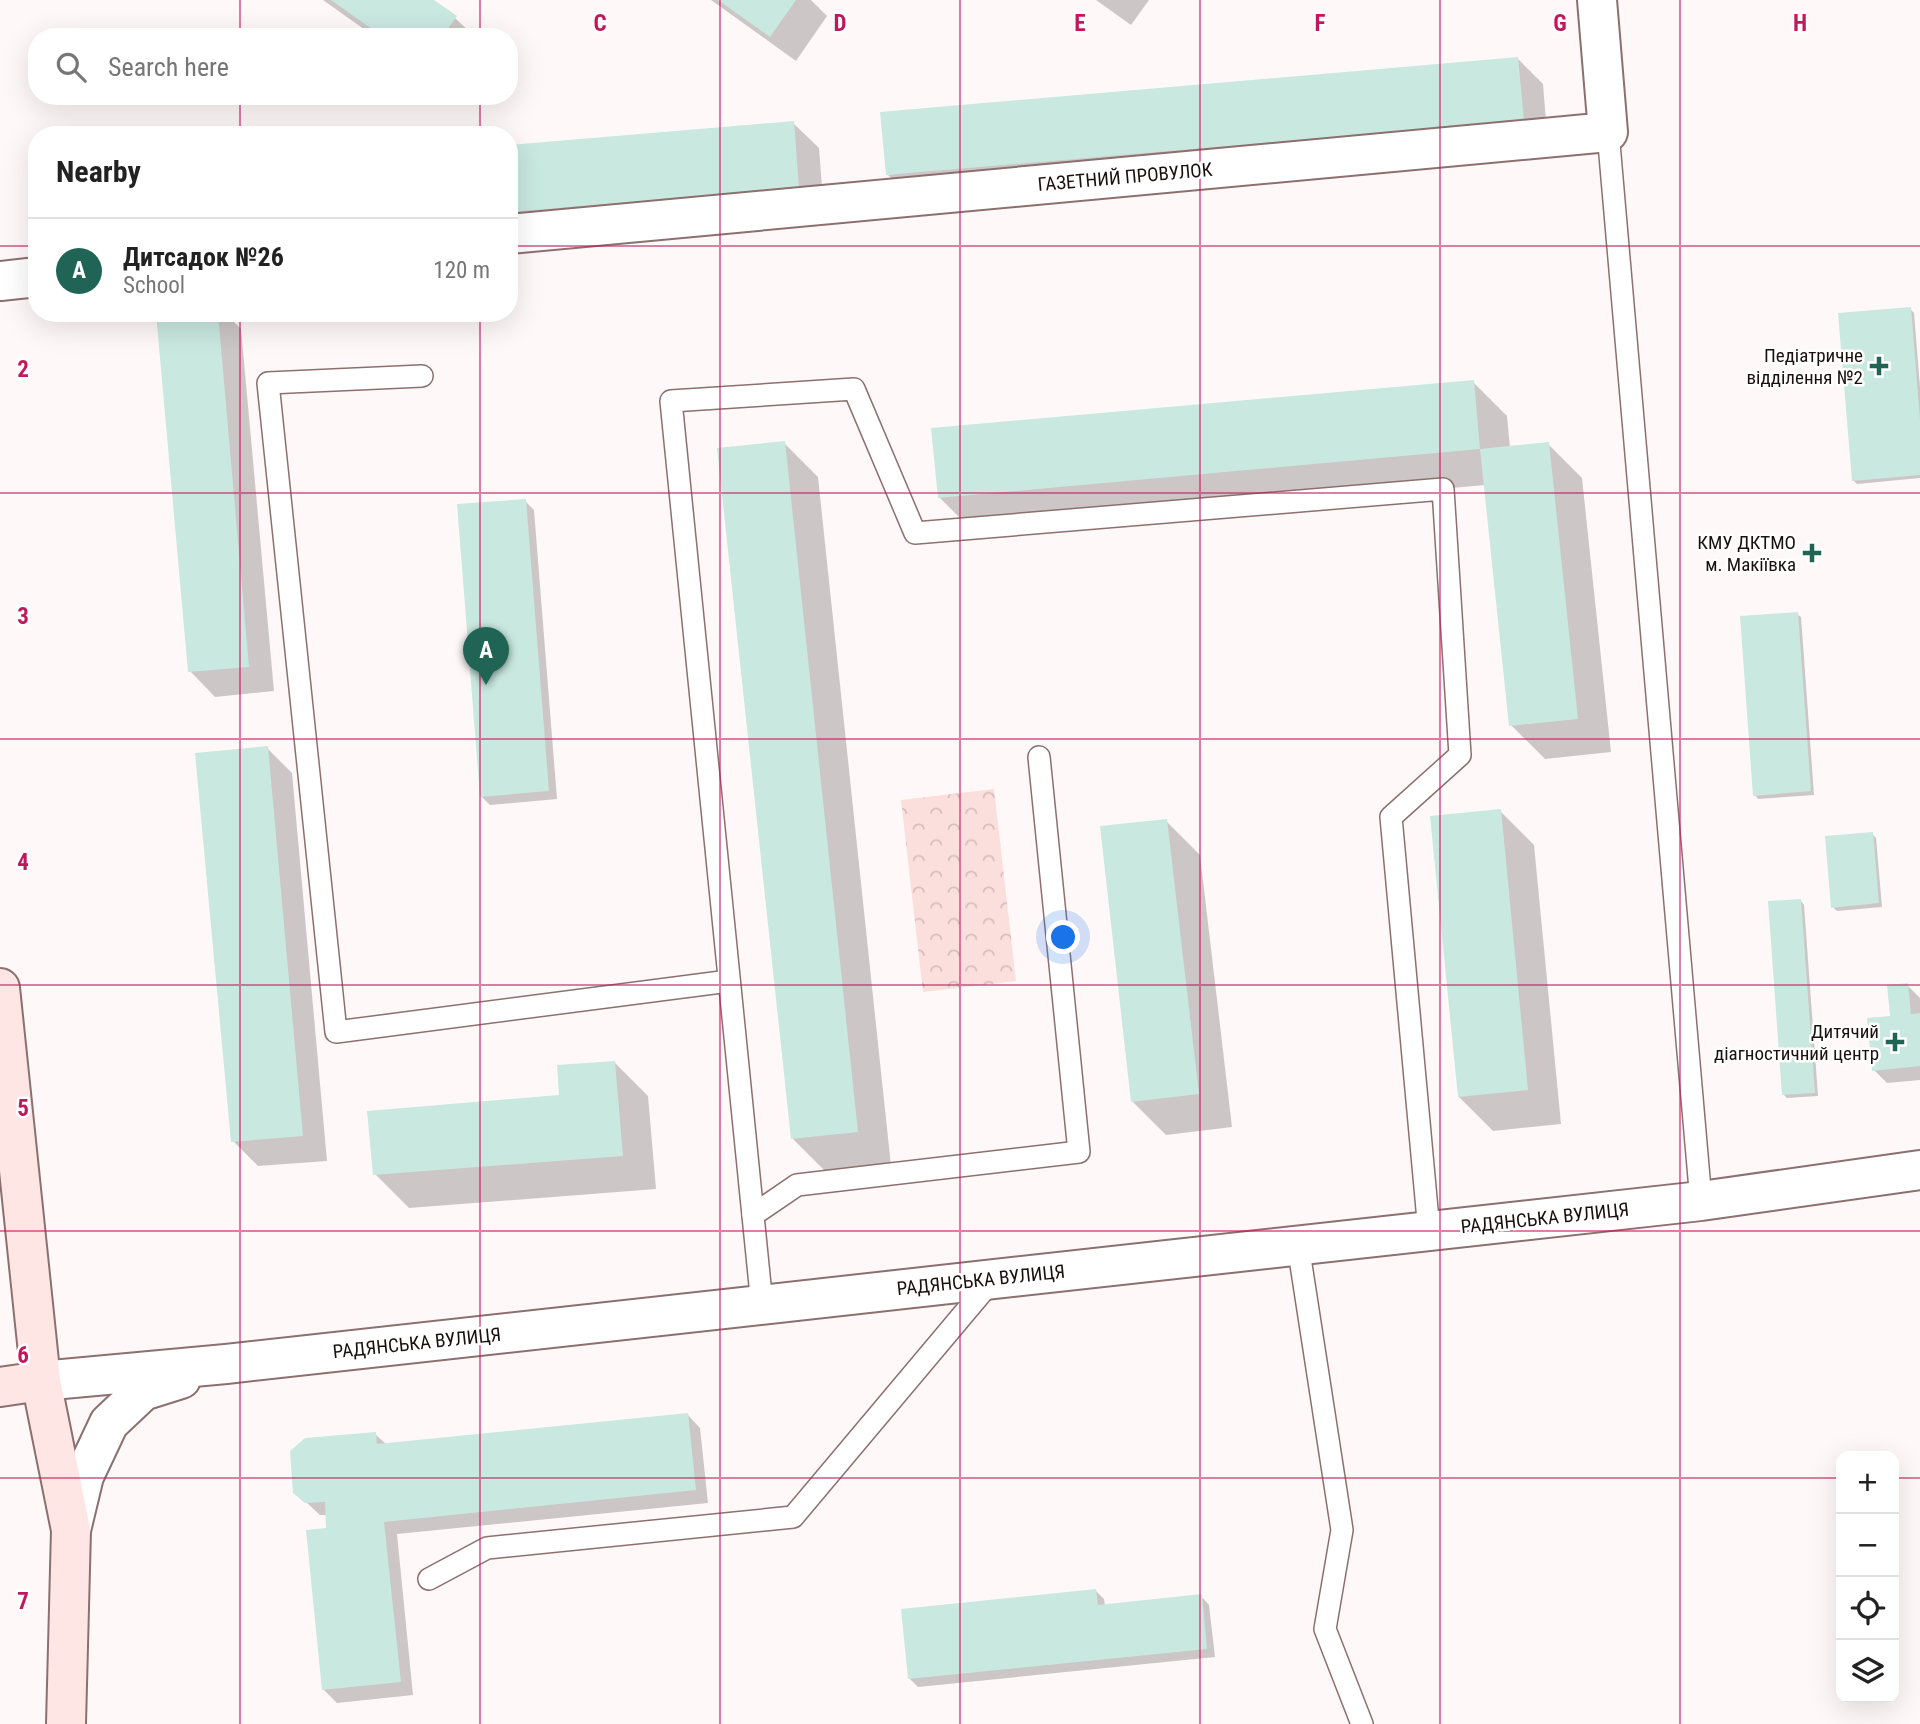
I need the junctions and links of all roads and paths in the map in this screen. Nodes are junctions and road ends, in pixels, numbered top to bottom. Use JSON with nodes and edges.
{"nodes":[{"id":1,"x":1597,"y":0,"type":"edge"},
{"id":2,"x":1608,"y":132,"type":"junction"},
{"id":3,"x":518,"y":233,"type":"edge"},
{"id":4,"x":28,"y":278,"type":"edge"},
{"id":5,"x":0,"y":281,"type":"edge"},
{"id":6,"x":422,"y":376,"type":"dead end"},
{"id":7,"x":1039,"y":757,"type":"dead end"},
{"id":8,"x":729,"y":981,"type":"junction"},
{"id":9,"x":0,"y":988,"type":"edge"},
{"id":10,"x":1920,"y":1170,"type":"edge"},
{"id":11,"x":1701,"y":1200,"type":"junction"},
{"id":12,"x":752,"y":1214,"type":"junction"},
{"id":13,"x":1429,"y":1231,"type":"junction"},
{"id":14,"x":1298,"y":1245,"type":"junction"},
{"id":15,"x":993,"y":1279,"type":"junction"},
{"id":16,"x":762,"y":1304,"type":"junction"},
{"id":17,"x":226,"y":1364,"type":"junction"},
{"id":18,"x":41,"y":1381,"type":"junction"},
{"id":19,"x":0,"y":1387,"type":"edge"},
{"id":20,"x":72,"y":1530,"type":"junction"},
{"id":21,"x":429,"y":1579,"type":"dead end"},
{"id":22,"x":66,"y":1724,"type":"edge"},
{"id":23,"x":1362,"y":1724,"type":"edge"}],
"edges":[{"from":1,"to":2,"type":"street"},
{"from":2,"to":3,"type":"street","name":"ГАЗЕТНИЙ ПРОВУЛОК"},
{"from":2,"to":11,"type":"lane"},
{"from":4,"to":5,"type":"street"},
{"from":6,"to":8,"type":"lane"},
{"from":7,"to":12,"type":"lane"},
{"from":8,"to":12,"type":"lane"},
{"from":8,"to":13,"type":"lane"},
{"from":9,"to":18,"type":"main road"},
{"from":10,"to":11,"type":"street","name":"РАДЯНСЬКА ВУЛИЦЯ"},
{"from":11,"to":13,"type":"street","name":"РАДЯНСЬКА ВУЛИЦЯ"},
{"from":12,"to":16,"type":"lane"},
{"from":13,"to":14,"type":"street","name":"РАДЯНСЬКА ВУЛИЦЯ"},
{"from":14,"to":15,"type":"street","name":"РАДЯНСЬКА ВУЛИЦЯ"},
{"from":14,"to":23,"type":"lane"},
{"from":15,"to":16,"type":"street","name":"РАДЯНСЬКА ВУЛИЦЯ"},
{"from":15,"to":21,"type":"lane"},
{"from":16,"to":17,"type":"street","name":"РАДЯНСЬКА ВУЛИЦЯ"},
{"from":17,"to":18,"type":"street","name":"РАДЯНСЬКА ВУЛИЦЯ"},
{"from":17,"to":20,"type":"street"},
{"from":18,"to":19,"type":"main road"},
{"from":18,"to":20,"type":"main road"},
{"from":20,"to":22,"type":"main road"}]}
